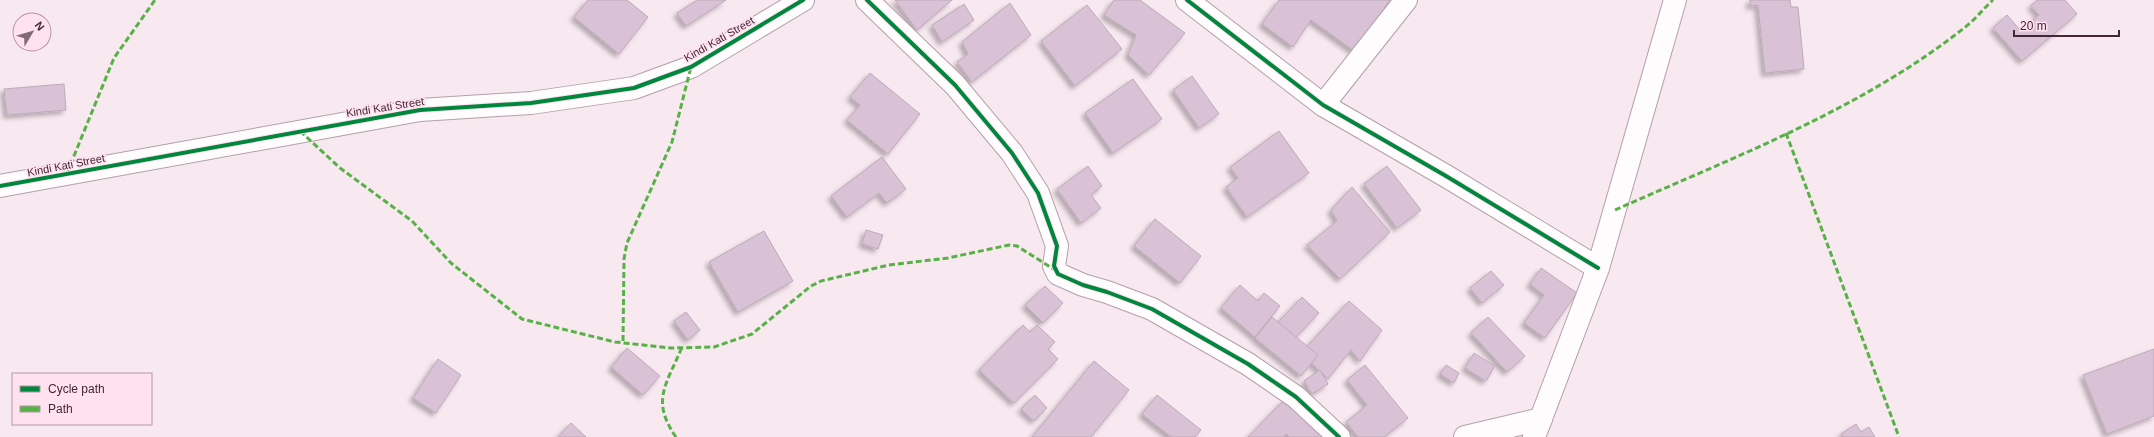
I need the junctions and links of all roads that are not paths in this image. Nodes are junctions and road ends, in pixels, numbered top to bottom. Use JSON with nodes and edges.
{"nodes":[{"id":1,"x":803,"y":0,"type":"edge"},
{"id":2,"x":867,"y":0,"type":"edge"},
{"id":3,"x":1186,"y":0,"type":"edge"},
{"id":4,"x":1406,"y":0,"type":"edge"},
{"id":5,"x":1675,"y":0,"type":"edge"},
{"id":6,"x":1323,"y":105,"type":"junction"},
{"id":7,"x":0,"y":186,"type":"edge"},
{"id":8,"x":1598,"y":268,"type":"junction"},
{"id":9,"x":1538,"y":428,"type":"edge"},
{"id":10,"x":1339,"y":437,"type":"edge"},
{"id":11,"x":1465,"y":437,"type":"edge"}],
"edges":[{"from":1,"to":7,"type":"street","name":"Kindi Kati Street"},
{"from":2,"to":10,"type":"street"},
{"from":3,"to":6,"type":"street"},
{"from":4,"to":6,"type":"street"},
{"from":5,"to":8,"type":"street"},
{"from":6,"to":8,"type":"street"},
{"from":8,"to":9,"type":"street"},
{"from":9,"to":11,"type":"street"}]}
